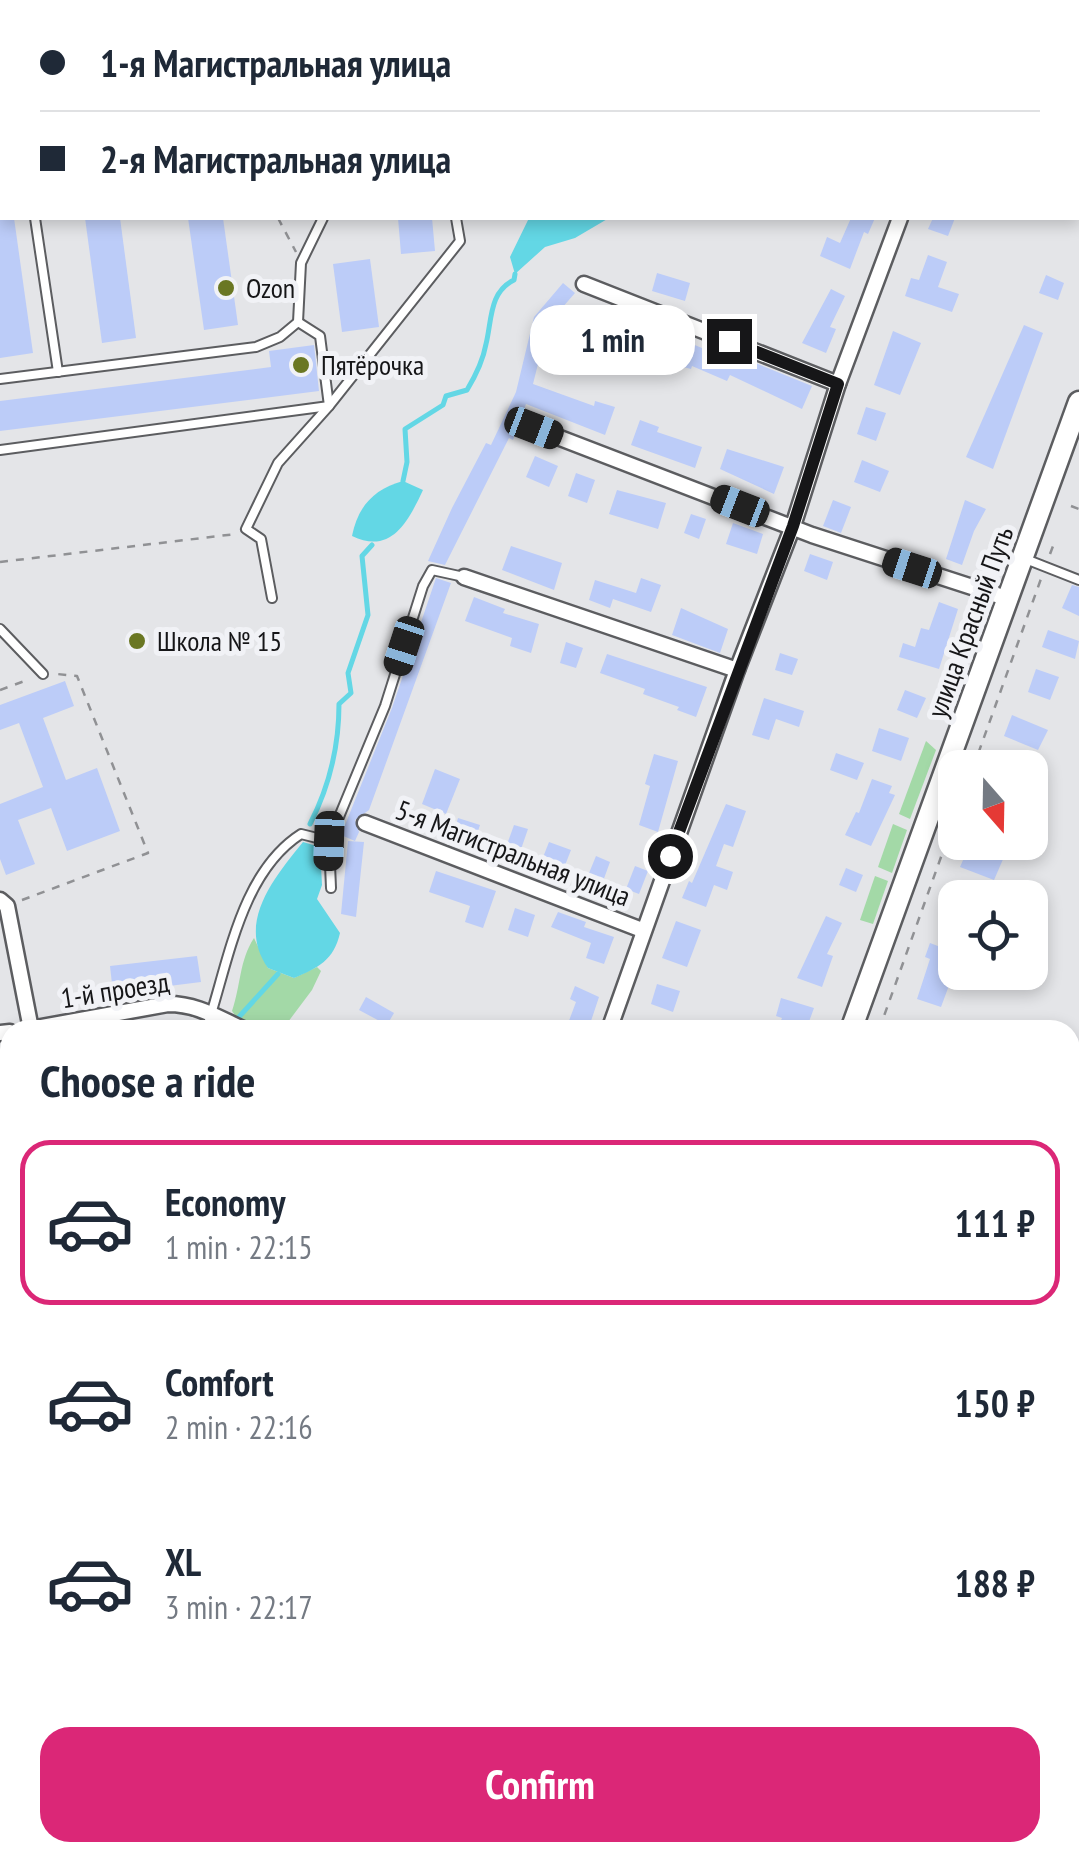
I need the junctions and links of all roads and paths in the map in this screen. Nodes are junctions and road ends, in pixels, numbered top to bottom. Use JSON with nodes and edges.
{"nodes":[{"id":1,"x":36,"y":220,"type":"edge"},
{"id":2,"x":279,"y":220,"type":"edge"},
{"id":3,"x":322,"y":220,"type":"edge"},
{"id":4,"x":456,"y":220,"type":"edge"},
{"id":5,"x":899,"y":220,"type":"edge"},
{"id":6,"x":301,"y":263,"type":"junction"},
{"id":7,"x":584,"y":284,"type":"dead end"},
{"id":8,"x":298,"y":322,"type":"junction"},
{"id":9,"x":58,"y":372,"type":"junction"},
{"id":10,"x":0,"y":379,"type":"edge"},
{"id":11,"x":838,"y":384,"type":"junction"},
{"id":12,"x":1079,"y":402,"type":"edge"},
{"id":13,"x":330,"y":406,"type":"junction"},
{"id":14,"x":534,"y":428,"type":"dead end"},
{"id":15,"x":1072,"y":445,"type":"edge"},
{"id":16,"x":0,"y":450,"type":"edge"},
{"id":17,"x":1071,"y":506,"type":"dead end"},
{"id":18,"x":1079,"y":509,"type":"edge"},
{"id":19,"x":793,"y":526,"type":"junction"},
{"id":20,"x":246,"y":529,"type":"junction"},
{"id":21,"x":1055,"y":540,"type":"dead end"},
{"id":22,"x":1023,"y":558,"type":"junction"},
{"id":23,"x":0,"y":562,"type":"edge"},
{"id":24,"x":1046,"y":567,"type":"junction"},
{"id":25,"x":464,"y":576,"type":"joint"},
{"id":26,"x":1079,"y":580,"type":"edge"},
{"id":27,"x":272,"y":598,"type":"dead end"},
{"id":28,"x":1009,"y":599,"type":"junction"},
{"id":29,"x":0,"y":629,"type":"edge"},
{"id":30,"x":737,"y":670,"type":"junction"},
{"id":31,"x":43,"y":674,"type":"dead end"},
{"id":32,"x":78,"y":676,"type":"dead end"},
{"id":33,"x":980,"y":750,"type":"edge"},
{"id":34,"x":365,"y":823,"type":"dead end"},
{"id":35,"x":329,"y":841,"type":"junction"},
{"id":36,"x":940,"y":860,"type":"edge"},
{"id":37,"x":331,"y":888,"type":"dead end"},
{"id":38,"x":3,"y":903,"type":"edge"},
{"id":39,"x":642,"y":930,"type":"junction"},
{"id":40,"x":212,"y":1012,"type":"junction"},
{"id":41,"x":26,"y":1020,"type":"edge"},
{"id":42,"x":82,"y":1020,"type":"edge"},
{"id":43,"x":209,"y":1020,"type":"edge"},
{"id":44,"x":226,"y":1020,"type":"edge"},
{"id":45,"x":612,"y":1020,"type":"edge"},
{"id":46,"x":855,"y":1020,"type":"edge"},
{"id":47,"x":883,"y":1020,"type":"edge"}],
"edges":[{"from":1,"to":9,"type":"lane"},
{"from":2,"to":6,"type":"path"},
{"from":3,"to":6,"type":"lane"},
{"from":4,"to":13,"type":"lane"},
{"from":5,"to":11,"type":"street"},
{"from":6,"to":8,"type":"lane"},
{"from":7,"to":11,"type":"street"},
{"from":8,"to":9,"type":"lane"},
{"from":8,"to":13,"type":"lane"},
{"from":9,"to":10,"type":"lane"},
{"from":11,"to":19,"type":"street"},
{"from":12,"to":15,"type":"main road","name":"улица Красный Путь"},
{"from":13,"to":16,"type":"lane"},
{"from":13,"to":20,"type":"lane"},
{"from":14,"to":19,"type":"street"},
{"from":15,"to":22,"type":"main road","name":"улица Красный Путь"},
{"from":17,"to":18,"type":"path"},
{"from":19,"to":28,"type":"street"},
{"from":19,"to":30,"type":"street"},
{"from":20,"to":23,"type":"path"},
{"from":20,"to":27,"type":"lane"},
{"from":21,"to":24,"type":"path"},
{"from":22,"to":24,"type":"lane"},
{"from":22,"to":28,"type":"main road","name":"улица Красный Путь"},
{"from":24,"to":26,"type":"lane"},
{"from":24,"to":33,"type":"path"},
{"from":25,"to":30,"type":"street"},
{"from":25,"to":35,"type":"lane"},
{"from":28,"to":46,"type":"main road","name":"улица Красный Путь"},
{"from":29,"to":31,"type":"lane"},
{"from":30,"to":39,"type":"street"},
{"from":32,"to":38,"type":"path"},
{"from":34,"to":39,"type":"street","name":"5-я Магистральная улица"},
{"from":35,"to":37,"type":"lane"},
{"from":35,"to":40,"type":"lane"},
{"from":36,"to":47,"type":"path"},
{"from":38,"to":41,"type":"street"},
{"from":39,"to":45,"type":"street"},
{"from":40,"to":42,"type":"street","name":"1-й проезд"},
{"from":40,"to":43,"type":"lane"},
{"from":40,"to":44,"type":"street"}]}
